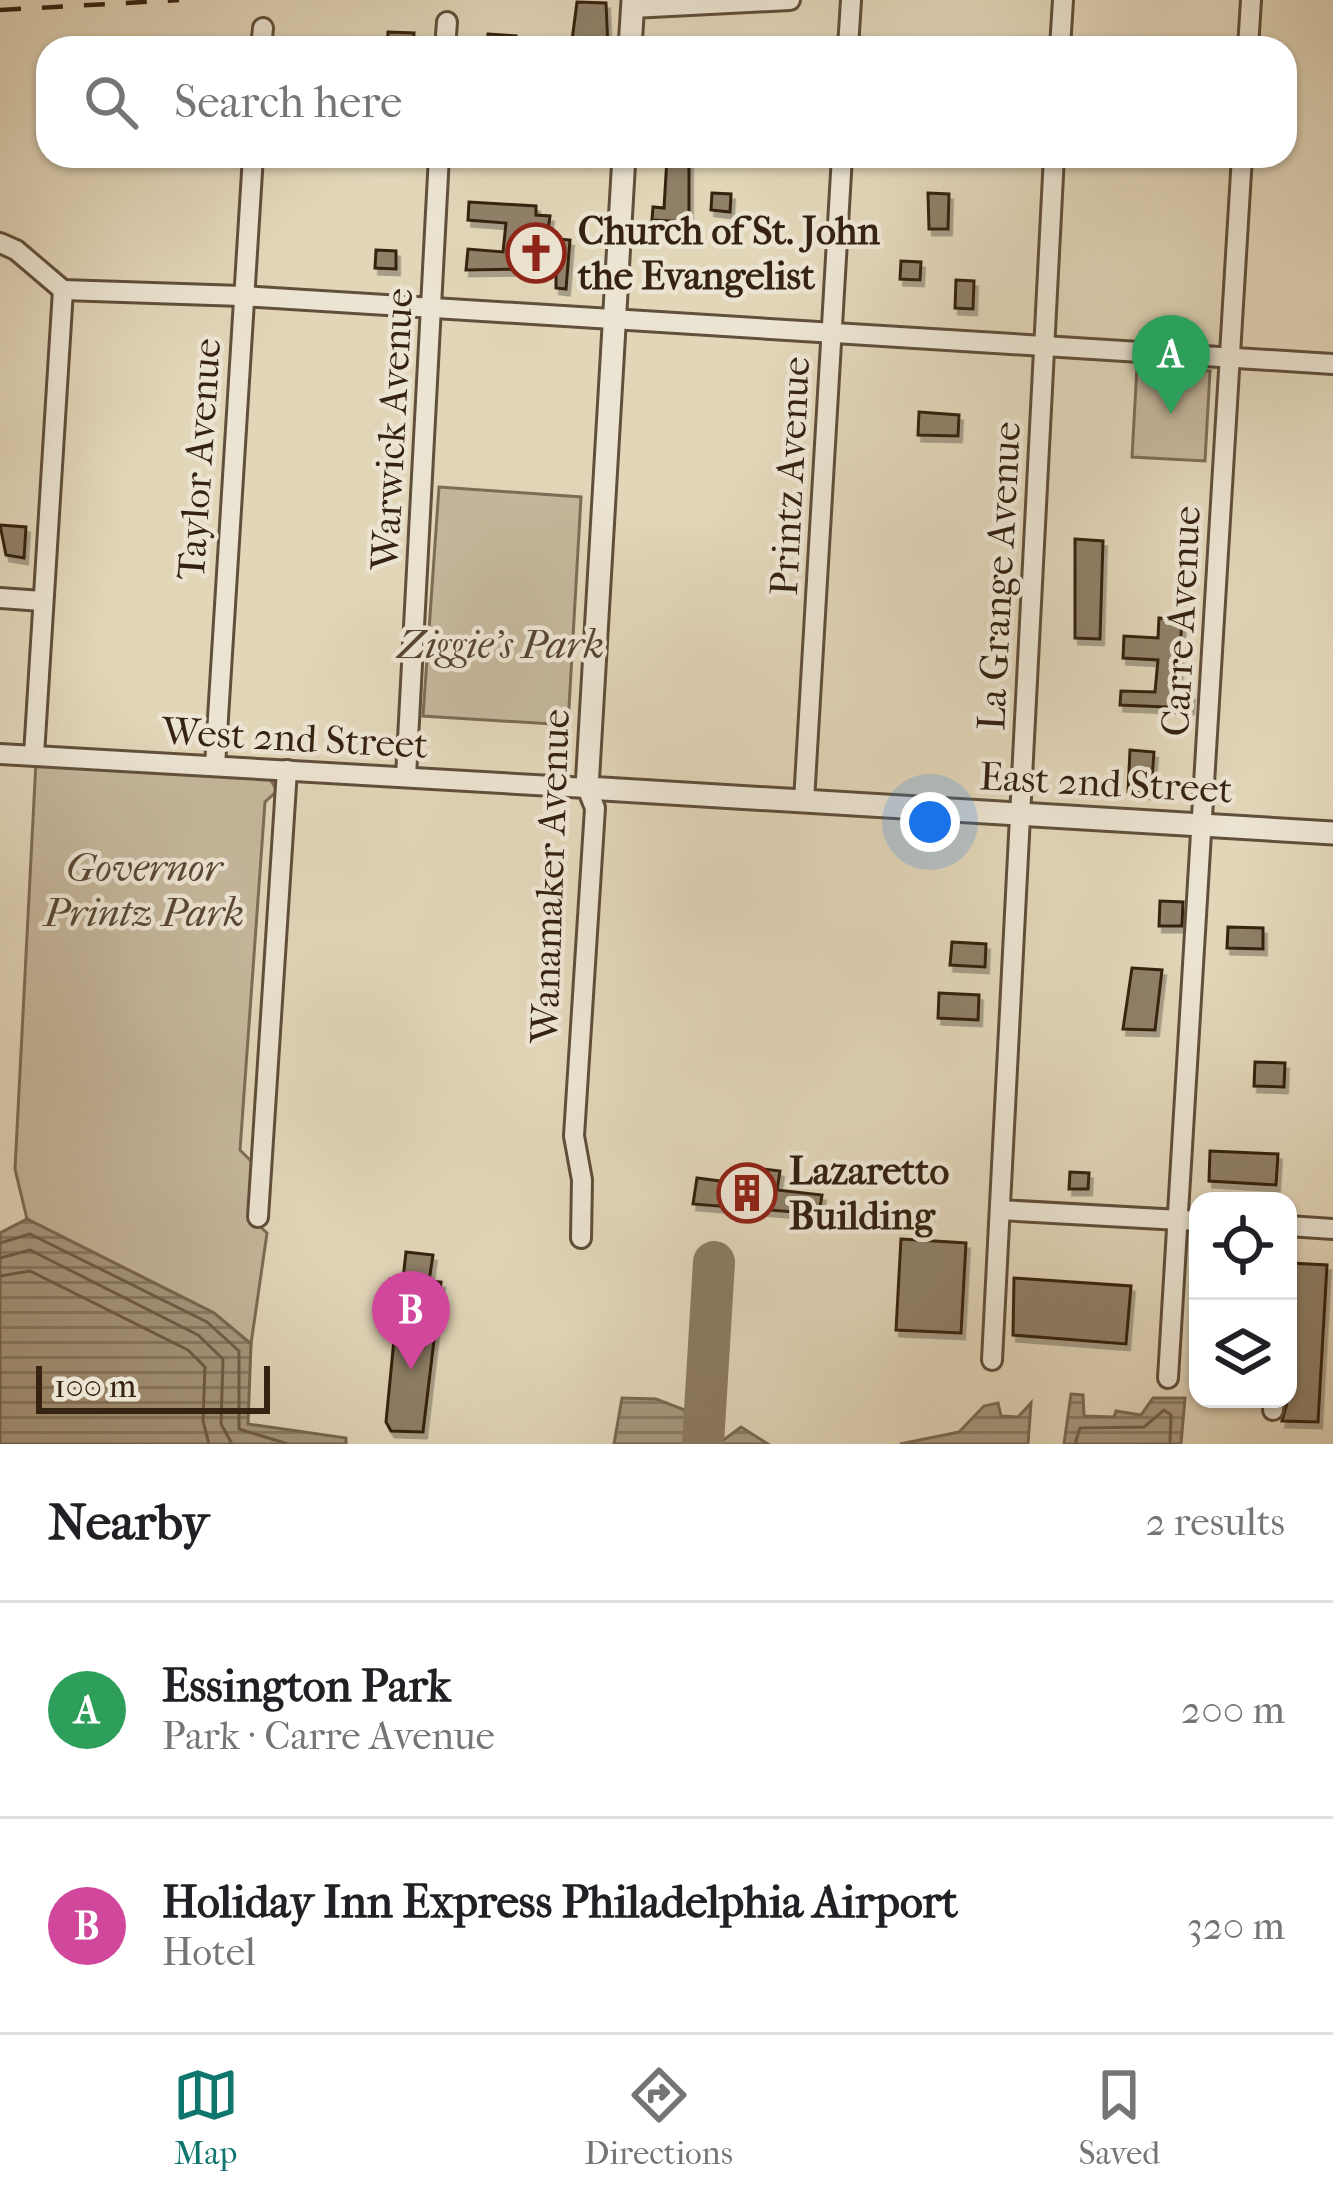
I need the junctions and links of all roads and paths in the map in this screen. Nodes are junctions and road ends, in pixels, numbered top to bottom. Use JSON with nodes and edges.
{"nodes":[{"id":1,"x":790,"y":0,"type":"edge"},
{"id":2,"x":851,"y":0,"type":"edge"},
{"id":3,"x":1063,"y":0,"type":"edge"},
{"id":4,"x":1251,"y":0,"type":"edge"},
{"id":5,"x":633,"y":4,"type":"edge"},
{"id":6,"x":446,"y":22,"type":"dead end"},
{"id":7,"x":445,"y":36,"type":"edge"},
{"id":8,"x":631,"y":36,"type":"edge"},
{"id":9,"x":849,"y":36,"type":"edge"},
{"id":10,"x":1061,"y":36,"type":"edge"},
{"id":11,"x":1249,"y":36,"type":"edge"},
{"id":12,"x":252,"y":168,"type":"edge"},
{"id":13,"x":439,"y":168,"type":"edge"},
{"id":14,"x":623,"y":168,"type":"edge"},
{"id":15,"x":841,"y":168,"type":"edge"},
{"id":16,"x":1053,"y":168,"type":"edge"},
{"id":17,"x":1241,"y":168,"type":"edge"},
{"id":18,"x":0,"y":243,"type":"edge"},
{"id":19,"x":63,"y":290,"type":"junction"},
{"id":20,"x":242,"y":296,"type":"junction"},
{"id":21,"x":431,"y":309,"type":"junction"},
{"id":22,"x":614,"y":321,"type":"junction"},
{"id":23,"x":832,"y":334,"type":"junction"},
{"id":24,"x":1044,"y":346,"type":"junction"},
{"id":25,"x":1230,"y":358,"type":"junction"},
{"id":26,"x":1333,"y":364,"type":"edge"},
{"id":27,"x":0,"y":598,"type":"edge"},
{"id":28,"x":42,"y":601,"type":"junction"},
{"id":29,"x":0,"y":754,"type":"edge"},
{"id":30,"x":34,"y":755,"type":"junction"},
{"id":31,"x":215,"y":766,"type":"junction"},
{"id":32,"x":287,"y":770,"type":"junction"},
{"id":33,"x":406,"y":777,"type":"junction"},
{"id":34,"x":587,"y":788,"type":"junction"},
{"id":35,"x":804,"y":801,"type":"junction"},
{"id":36,"x":1020,"y":814,"type":"junction"},
{"id":37,"x":1202,"y":825,"type":"junction"},
{"id":38,"x":1333,"y":832,"type":"edge"},
{"id":39,"x":1000,"y":1210,"type":"junction"},
{"id":40,"x":258,"y":1217,"type":"dead end"},
{"id":41,"x":1188,"y":1221,"type":"edge"},
{"id":42,"x":1297,"y":1227,"type":"edge"},
{"id":43,"x":1333,"y":1229,"type":"edge"},
{"id":44,"x":581,"y":1238,"type":"dead end"},
{"id":45,"x":992,"y":1360,"type":"dead end"},
{"id":46,"x":1168,"y":1378,"type":"dead end"}],
"edges":[{"from":1,"to":5,"type":"street"},
{"from":2,"to":9,"type":"street"},
{"from":3,"to":10,"type":"street"},
{"from":4,"to":11,"type":"street"},
{"from":5,"to":8,"type":"street"},
{"from":6,"to":7,"type":"street"},
{"from":12,"to":20,"type":"street","name":"Taylor Avenue"},
{"from":13,"to":21,"type":"street","name":"Warwick Avenue"},
{"from":14,"to":22,"type":"street","name":"Wanamaker Avenue"},
{"from":15,"to":23,"type":"street","name":"Printz Avenue"},
{"from":16,"to":24,"type":"street","name":"La Grange Avenue"},
{"from":17,"to":25,"type":"street","name":"Carre Avenue"},
{"from":18,"to":19,"type":"street"},
{"from":19,"to":20,"type":"street"},
{"from":19,"to":28,"type":"street"},
{"from":20,"to":21,"type":"street"},
{"from":20,"to":31,"type":"street","name":"Taylor Avenue"},
{"from":21,"to":22,"type":"street"},
{"from":21,"to":33,"type":"street","name":"Warwick Avenue"},
{"from":22,"to":23,"type":"street"},
{"from":22,"to":34,"type":"street","name":"Wanamaker Avenue"},
{"from":23,"to":24,"type":"street"},
{"from":23,"to":35,"type":"street","name":"Printz Avenue"},
{"from":24,"to":25,"type":"street"},
{"from":24,"to":36,"type":"street","name":"La Grange Avenue"},
{"from":25,"to":26,"type":"street"},
{"from":25,"to":37,"type":"street","name":"Carre Avenue"},
{"from":27,"to":28,"type":"street"},
{"from":28,"to":30,"type":"street"},
{"from":29,"to":30,"type":"street","name":"West 2nd Street"},
{"from":30,"to":31,"type":"street","name":"West 2nd Street"},
{"from":31,"to":32,"type":"street","name":"West 2nd Street"},
{"from":32,"to":33,"type":"street","name":"West 2nd Street"},
{"from":32,"to":40,"type":"street"},
{"from":33,"to":34,"type":"street","name":"West 2nd Street"},
{"from":34,"to":35,"type":"street","name":"East 2nd Street"},
{"from":34,"to":44,"type":"street","name":"Wanamaker Avenue"},
{"from":35,"to":36,"type":"street","name":"East 2nd Street"},
{"from":36,"to":37,"type":"street","name":"East 2nd Street"},
{"from":36,"to":39,"type":"street","name":"La Grange Avenue"},
{"from":37,"to":38,"type":"street","name":"East 2nd Street"},
{"from":37,"to":41,"type":"street","name":"Carre Avenue"},
{"from":39,"to":41,"type":"street"},
{"from":39,"to":45,"type":"street","name":"La Grange Avenue"},
{"from":41,"to":46,"type":"street","name":"Carre Avenue"},
{"from":42,"to":43,"type":"street"}]}
